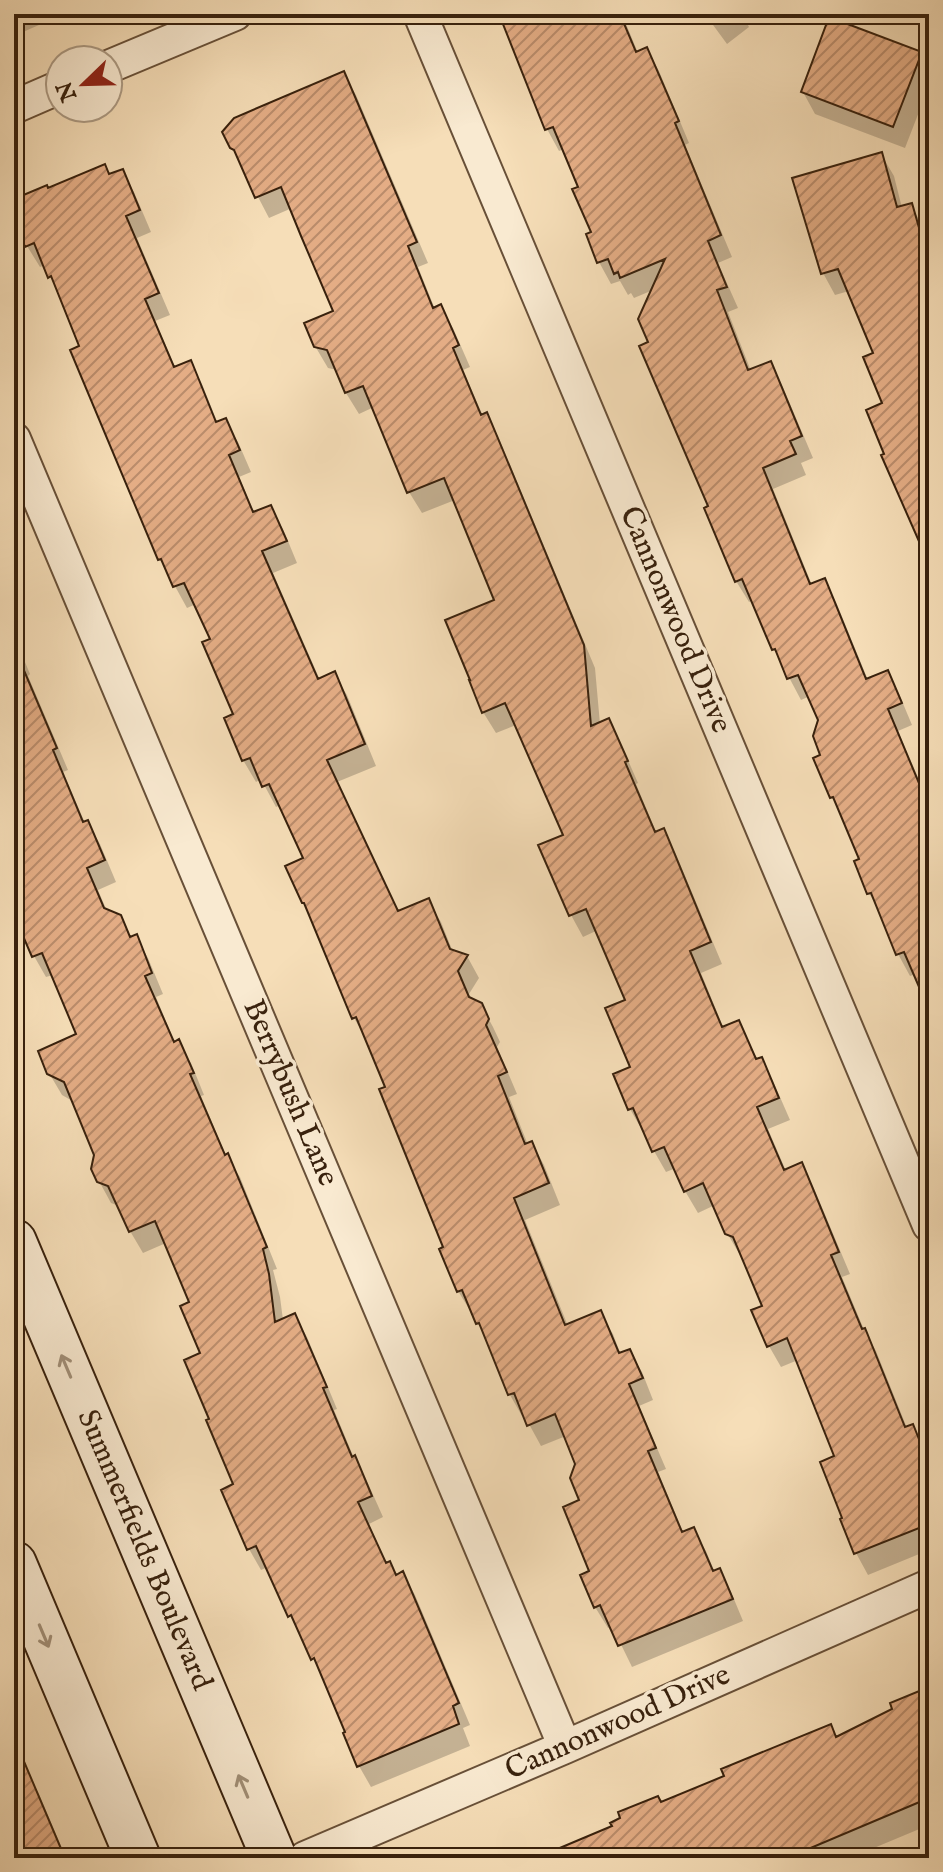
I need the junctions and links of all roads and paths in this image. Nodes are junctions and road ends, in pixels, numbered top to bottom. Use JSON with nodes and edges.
{"nodes":[{"id":1,"x":235,"y":14,"type":"edge"},
{"id":2,"x":420,"y":14,"type":"edge"},
{"id":3,"x":124,"y":60,"type":"edge"},
{"id":4,"x":44,"y":94,"type":"edge"},
{"id":5,"x":14,"y":107,"type":"edge"},
{"id":6,"x":14,"y":439,"type":"edge"},
{"id":7,"x":929,"y":1225,"type":"edge"},
{"id":8,"x":14,"y":1242,"type":"edge"},
{"id":9,"x":14,"y":1564,"type":"edge"},
{"id":10,"x":929,"y":1586,"type":"edge"},
{"id":11,"x":565,"y":1747,"type":"junction"},
{"id":12,"x":138,"y":1858,"type":"edge"},
{"id":13,"x":274,"y":1858,"type":"edge"},
{"id":14,"x":305,"y":1858,"type":"edge"}],
"edges":[{"from":1,"to":3,"type":"street"},
{"from":2,"to":7,"type":"street","name":"Cannonwood Drive"},
{"from":4,"to":5,"type":"street"},
{"from":6,"to":11,"type":"street","name":"Berrybush Lane"},
{"from":13,"to":8,"type":"street","name":"Summerfields Boulevard","one_way":true},
{"from":9,"to":12,"type":"street","one_way":true},
{"from":10,"to":11,"type":"street","name":"Cannonwood Drive"},
{"from":11,"to":14,"type":"street","name":"Cannonwood Drive"}]}
